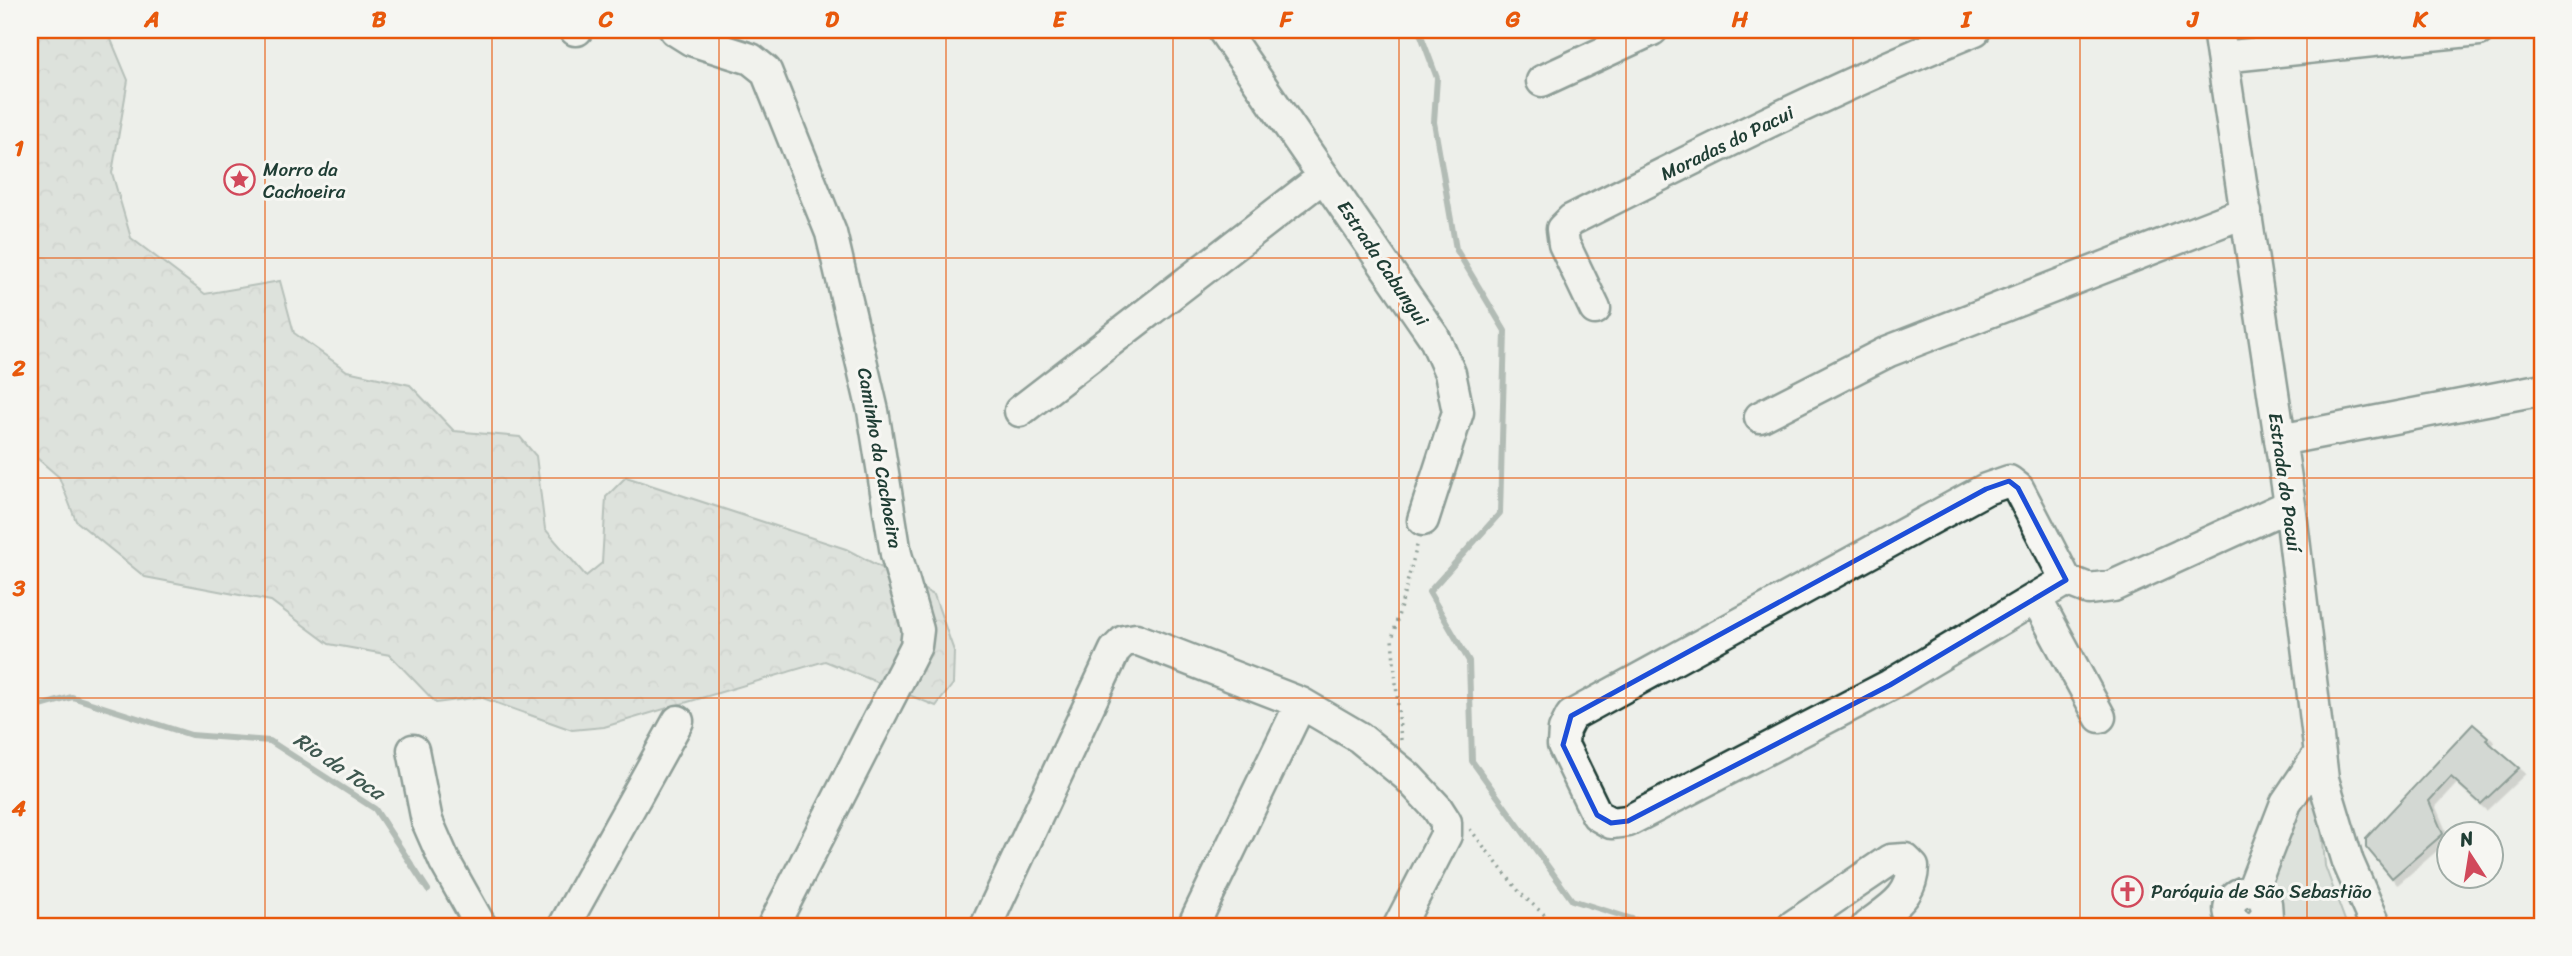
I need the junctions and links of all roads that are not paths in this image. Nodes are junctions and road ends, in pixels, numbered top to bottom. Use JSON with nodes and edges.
{"nodes":[{"id":1,"x":675,"y":30,"type":"edge"},
{"id":2,"x":1223,"y":30,"type":"edge"},
{"id":3,"x":1652,"y":30,"type":"edge"},
{"id":4,"x":1975,"y":30,"type":"edge"},
{"id":5,"x":2479,"y":30,"type":"edge"},
{"id":6,"x":2220,"y":43,"type":"edge"},
{"id":7,"x":1542,"y":81,"type":"dead end"},
{"id":8,"x":1323,"y":177,"type":"junction"},
{"id":9,"x":2246,"y":212,"type":"junction"},
{"id":10,"x":1595,"y":309,"type":"dead end"},
{"id":11,"x":2538,"y":390,"type":"dead end"},
{"id":12,"x":1020,"y":411,"type":"dead end"},
{"id":13,"x":1760,"y":417,"type":"dead end"},
{"id":14,"x":2280,"y":440,"type":"junction"},
{"id":15,"x":2290,"y":505,"type":"junction"},
{"id":16,"x":1423,"y":520,"type":"road end"},
{"id":17,"x":2066,"y":580,"type":"junction"},
{"id":18,"x":2036,"y":598,"type":"junction"},
{"id":19,"x":1301,"y":702,"type":"junction"},
{"id":20,"x":2100,"y":717,"type":"dead end"},
{"id":21,"x":678,"y":721,"type":"dead end"},
{"id":22,"x":413,"y":750,"type":"dead end"},
{"id":23,"x":2319,"y":754,"type":"junction"},
{"id":24,"x":2252,"y":891,"type":"junction"},
{"id":25,"x":481,"y":926,"type":"edge"},
{"id":26,"x":564,"y":926,"type":"edge"},
{"id":27,"x":773,"y":926,"type":"edge"},
{"id":28,"x":986,"y":926,"type":"edge"},
{"id":29,"x":1193,"y":926,"type":"edge"},
{"id":30,"x":1399,"y":926,"type":"edge"},
{"id":31,"x":1793,"y":926,"type":"edge"},
{"id":32,"x":1867,"y":926,"type":"edge"},
{"id":33,"x":2239,"y":926,"type":"edge"},
{"id":34,"x":2258,"y":926,"type":"edge"},
{"id":35,"x":2376,"y":926,"type":"edge"}],
"edges":[{"from":1,"to":27,"type":"street","name":"Caminho da Cachoeira"},
{"from":2,"to":8,"type":"street","name":"Estrada Cabungui"},
{"from":3,"to":7,"type":"street"},
{"from":4,"to":10,"type":"street","name":"Moradas do Pacui"},
{"from":5,"to":6,"type":"street"},
{"from":6,"to":9,"type":"street","name":"Estrada do Pacuí"},
{"from":8,"to":12,"type":"street"},
{"from":8,"to":16,"type":"street","name":"Estrada Cabungui"},
{"from":9,"to":13,"type":"street"},
{"from":9,"to":14,"type":"street","name":"Estrada do Pacuí"},
{"from":11,"to":14,"type":"street"},
{"from":14,"to":15,"type":"street","name":"Estrada do Pacuí"},
{"from":15,"to":17,"type":"street"},
{"from":15,"to":23,"type":"street","name":"Estrada do Pacuí"},
{"from":17,"to":18,"type":"street"},
{"from":17,"to":18,"type":"street"},
{"from":18,"to":20,"type":"street"},
{"from":19,"to":28,"type":"street"},
{"from":19,"to":29,"type":"street"},
{"from":19,"to":30,"type":"street"},
{"from":21,"to":26,"type":"street"},
{"from":22,"to":25,"type":"street"},
{"from":23,"to":24,"type":"street"},
{"from":23,"to":35,"type":"street","name":"Estrada do Pacuí"},
{"from":24,"to":33,"type":"street"},
{"from":24,"to":34,"type":"street"},
{"from":31,"to":32,"type":"street"}]}
